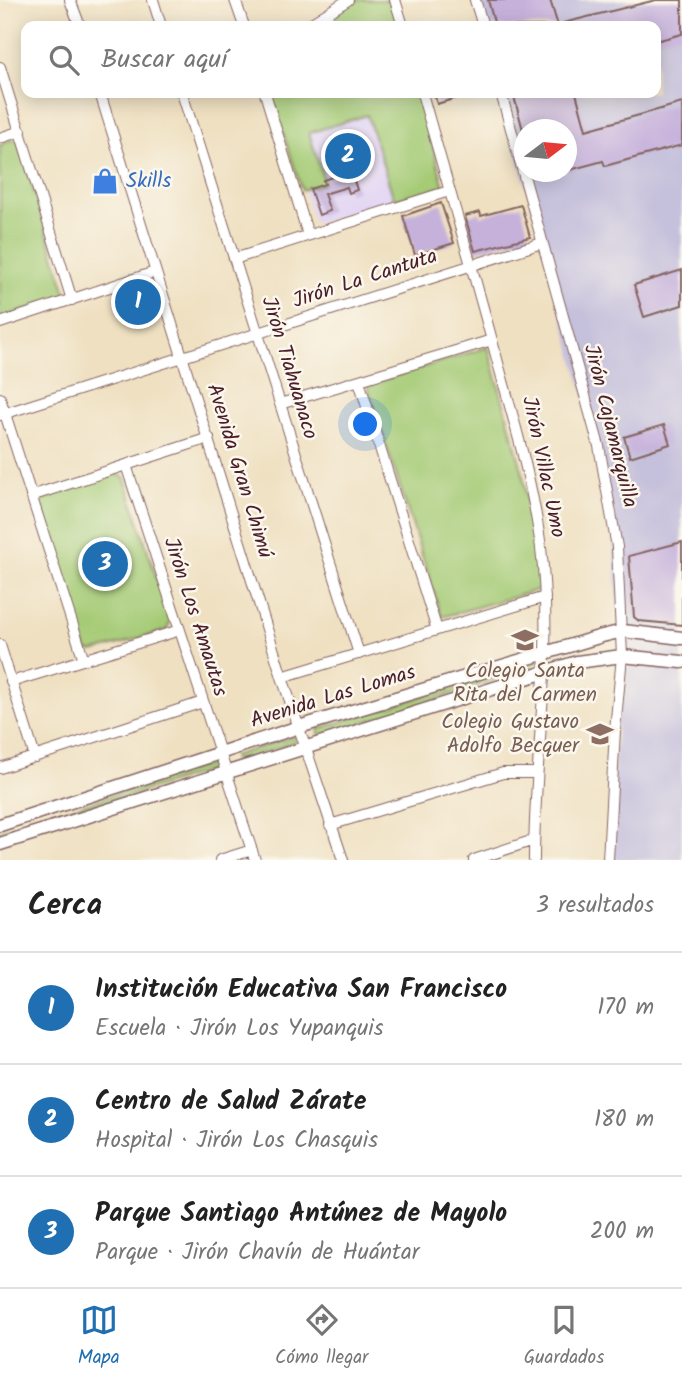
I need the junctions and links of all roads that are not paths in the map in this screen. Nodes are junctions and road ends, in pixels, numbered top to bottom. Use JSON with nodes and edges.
{"nodes":[{"id":1,"x":70,"y":0,"type":"edge"},
{"id":2,"x":153,"y":0,"type":"edge"},
{"id":3,"x":235,"y":0,"type":"edge"},
{"id":4,"x":348,"y":0,"type":"edge"},
{"id":5,"x":396,"y":0,"type":"edge"},
{"id":6,"x":475,"y":0,"type":"edge"},
{"id":7,"x":78,"y":21,"type":"edge"},
{"id":8,"x":159,"y":21,"type":"edge"},
{"id":9,"x":242,"y":21,"type":"edge"},
{"id":10,"x":315,"y":21,"type":"edge"},
{"id":11,"x":402,"y":21,"type":"edge"},
{"id":12,"x":481,"y":21,"type":"edge"},
{"id":13,"x":0,"y":67,"type":"edge"},
{"id":14,"x":102,"y":98,"type":"edge"},
{"id":15,"x":184,"y":98,"type":"edge"},
{"id":16,"x":267,"y":98,"type":"edge"},
{"id":17,"x":423,"y":98,"type":"edge"},
{"id":18,"x":502,"y":98,"type":"edge"},
{"id":19,"x":21,"y":131,"type":"junction"},
{"id":20,"x":0,"y":138,"type":"edge"},
{"id":21,"x":449,"y":191,"type":"junction"},
{"id":22,"x":308,"y":235,"type":"junction"},
{"id":23,"x":542,"y":243,"type":"junction"},
{"id":24,"x":234,"y":259,"type":"junction"},
{"id":25,"x":471,"y":266,"type":"junction"},
{"id":26,"x":155,"y":272,"type":"junction"},
{"id":27,"x":72,"y":300,"type":"junction"},
{"id":28,"x":0,"y":323,"type":"edge"},
{"id":29,"x":258,"y":333,"type":"junction"},
{"id":30,"x":492,"y":340,"type":"junction"},
{"id":31,"x":183,"y":357,"type":"junction"},
{"id":32,"x":359,"y":381,"type":"junction"},
{"id":33,"x":0,"y":398,"type":"edge"},
{"id":34,"x":280,"y":404,"type":"junction"},
{"id":35,"x":2,"y":414,"type":"edge"},
{"id":36,"x":209,"y":438,"type":"junction"},
{"id":37,"x":126,"y":465,"type":"junction"},
{"id":38,"x":31,"y":496,"type":"junction"},
{"id":39,"x":545,"y":597,"type":"junction"},
{"id":40,"x":180,"y":630,"type":"junction"},
{"id":41,"x":437,"y":630,"type":"junction"},
{"id":42,"x":622,"y":632,"type":"junction"},
{"id":43,"x":666,"y":637,"type":"junction"},
{"id":44,"x":682,"y":638,"type":"edge"},
{"id":45,"x":0,"y":645,"type":"edge"},
{"id":46,"x":545,"y":652,"type":"junction"},
{"id":47,"x":359,"y":654,"type":"junction"},
{"id":48,"x":622,"y":656,"type":"junction"},
{"id":49,"x":84,"y":660,"type":"junction"},
{"id":50,"x":664,"y":660,"type":"junction"},
{"id":51,"x":682,"y":662,"type":"edge"},
{"id":52,"x":545,"y":672,"type":"junction"},
{"id":53,"x":282,"y":677,"type":"junction"},
{"id":54,"x":11,"y":682,"type":"junction"},
{"id":55,"x":203,"y":702,"type":"junction"},
{"id":56,"x":299,"y":727,"type":"junction"},
{"id":57,"x":306,"y":747,"type":"junction"},
{"id":58,"x":220,"y":753,"type":"junction"},
{"id":59,"x":35,"y":757,"type":"junction"},
{"id":60,"x":0,"y":768,"type":"edge"},
{"id":61,"x":226,"y":773,"type":"junction"},
{"id":62,"x":537,"y":773,"type":"junction"},
{"id":63,"x":0,"y":825,"type":"edge"},
{"id":64,"x":330,"y":825,"type":"junction"},
{"id":65,"x":534,"y":840,"type":"junction"},
{"id":66,"x":0,"y":844,"type":"edge"},
{"id":67,"x":253,"y":855,"type":"edge"},
{"id":68,"x":220,"y":860,"type":"edge"},
{"id":69,"x":342,"y":860,"type":"edge"},
{"id":70,"x":474,"y":860,"type":"edge"},
{"id":71,"x":534,"y":860,"type":"edge"},
{"id":72,"x":608,"y":860,"type":"edge"}],
"edges":[{"from":1,"to":7,"type":"street"},
{"from":2,"to":8,"type":"street"},
{"from":3,"to":9,"type":"street"},
{"from":4,"to":10,"type":"street"},
{"from":5,"to":11,"type":"street"},
{"from":6,"to":12,"type":"street"},
{"from":13,"to":19,"type":"street"},
{"from":14,"to":26,"type":"street","name":"Avenida Gran Chimú"},
{"from":15,"to":24,"type":"street","name":"Jirón Tiahuanaco"},
{"from":16,"to":22,"type":"street"},
{"from":17,"to":21,"type":"street","name":"Jirón Villac Umo"},
{"from":18,"to":23,"type":"street","name":"Jirón Cajamarquilla"},
{"from":19,"to":20,"type":"street"},
{"from":19,"to":27,"type":"street"},
{"from":21,"to":22,"type":"street"},
{"from":21,"to":25,"type":"street","name":"Jirón Villac Umo"},
{"from":22,"to":24,"type":"street"},
{"from":23,"to":25,"type":"street","name":"Jirón La Cantuta"},
{"from":23,"to":42,"type":"street","name":"Jirón Cajamarquilla"},
{"from":24,"to":29,"type":"street","name":"Jirón Tiahuanaco"},
{"from":25,"to":29,"type":"street","name":"Jirón La Cantuta"},
{"from":25,"to":30,"type":"street","name":"Jirón Villac Umo"},
{"from":26,"to":27,"type":"street"},
{"from":26,"to":31,"type":"street","name":"Avenida Gran Chimú"},
{"from":27,"to":28,"type":"street"},
{"from":29,"to":31,"type":"street","name":"Jirón La Cantuta"},
{"from":29,"to":34,"type":"street","name":"Jirón Tiahuanaco"},
{"from":30,"to":32,"type":"street"},
{"from":30,"to":39,"type":"street","name":"Jirón Villac Umo"},
{"from":31,"to":35,"type":"street","name":"Jirón La Cantuta"},
{"from":31,"to":36,"type":"street","name":"Avenida Gran Chimú"},
{"from":32,"to":34,"type":"street"},
{"from":32,"to":41,"type":"street"},
{"from":33,"to":35,"type":"street"},
{"from":34,"to":47,"type":"street","name":"Jirón Tiahuanaco"},
{"from":35,"to":38,"type":"street"},
{"from":36,"to":37,"type":"street"},
{"from":36,"to":53,"type":"street","name":"Avenida Gran Chimú"},
{"from":37,"to":38,"type":"street"},
{"from":37,"to":40,"type":"street","name":"Jirón Los Amautas"},
{"from":38,"to":49,"type":"street"},
{"from":39,"to":41,"type":"street"},
{"from":39,"to":46,"type":"street","name":"Jirón Villac Umo"},
{"from":40,"to":49,"type":"street"},
{"from":40,"to":55,"type":"street","name":"Jirón Los Amautas"},
{"from":41,"to":47,"type":"street"},
{"from":42,"to":43,"type":"main road","name":"Avenida Las Lomas"},
{"from":42,"to":46,"type":"main road","name":"Avenida Las Lomas"},
{"from":42,"to":48,"type":"street","name":"Jirón Cajamarquilla"},
{"from":43,"to":44,"type":"main road","name":"Avenida Las Lomas"},
{"from":43,"to":50,"type":"main road"},
{"from":45,"to":54,"type":"street"},
{"from":46,"to":52,"type":"street","name":"Jirón Villac Umo"},
{"from":46,"to":56,"type":"main road","name":"Avenida Las Lomas"},
{"from":47,"to":53,"type":"street"},
{"from":48,"to":50,"type":"main road","name":"Avenida Las Lomas"},
{"from":48,"to":52,"type":"main road","name":"Avenida Las Lomas"},
{"from":48,"to":72,"type":"street","name":"Jirón Cajamarquilla"},
{"from":49,"to":54,"type":"street"},
{"from":50,"to":51,"type":"main road","name":"Avenida Las Lomas"},
{"from":52,"to":57,"type":"main road","name":"Avenida Las Lomas"},
{"from":52,"to":62,"type":"street","name":"Jirón Villac Umo"},
{"from":53,"to":56,"type":"street","name":"Avenida Gran Chimú"},
{"from":54,"to":59,"type":"street"},
{"from":55,"to":58,"type":"street","name":"Jirón Los Amautas"},
{"from":55,"to":59,"type":"street"},
{"from":56,"to":57,"type":"street","name":"Avenida Gran Chimú"},
{"from":56,"to":58,"type":"main road","name":"Avenida Las Lomas"},
{"from":57,"to":61,"type":"main road","name":"Avenida Las Lomas"},
{"from":57,"to":64,"type":"street","name":"Avenida Gran Chimú"},
{"from":58,"to":61,"type":"street","name":"Jirón Los Amautas"},
{"from":58,"to":63,"type":"main road","name":"Avenida Las Lomas"},
{"from":59,"to":60,"type":"street"},
{"from":61,"to":66,"type":"main road","name":"Avenida Las Lomas"},
{"from":61,"to":67,"type":"street","name":"Jirón Los Amautas"},
{"from":62,"to":64,"type":"street"},
{"from":62,"to":65,"type":"street","name":"Jirón Villac Umo"},
{"from":64,"to":69,"type":"street","name":"Avenida Gran Chimú"},
{"from":65,"to":70,"type":"street"},
{"from":65,"to":71,"type":"street","name":"Jirón Villac Umo"},
{"from":67,"to":68,"type":"street"}]}
